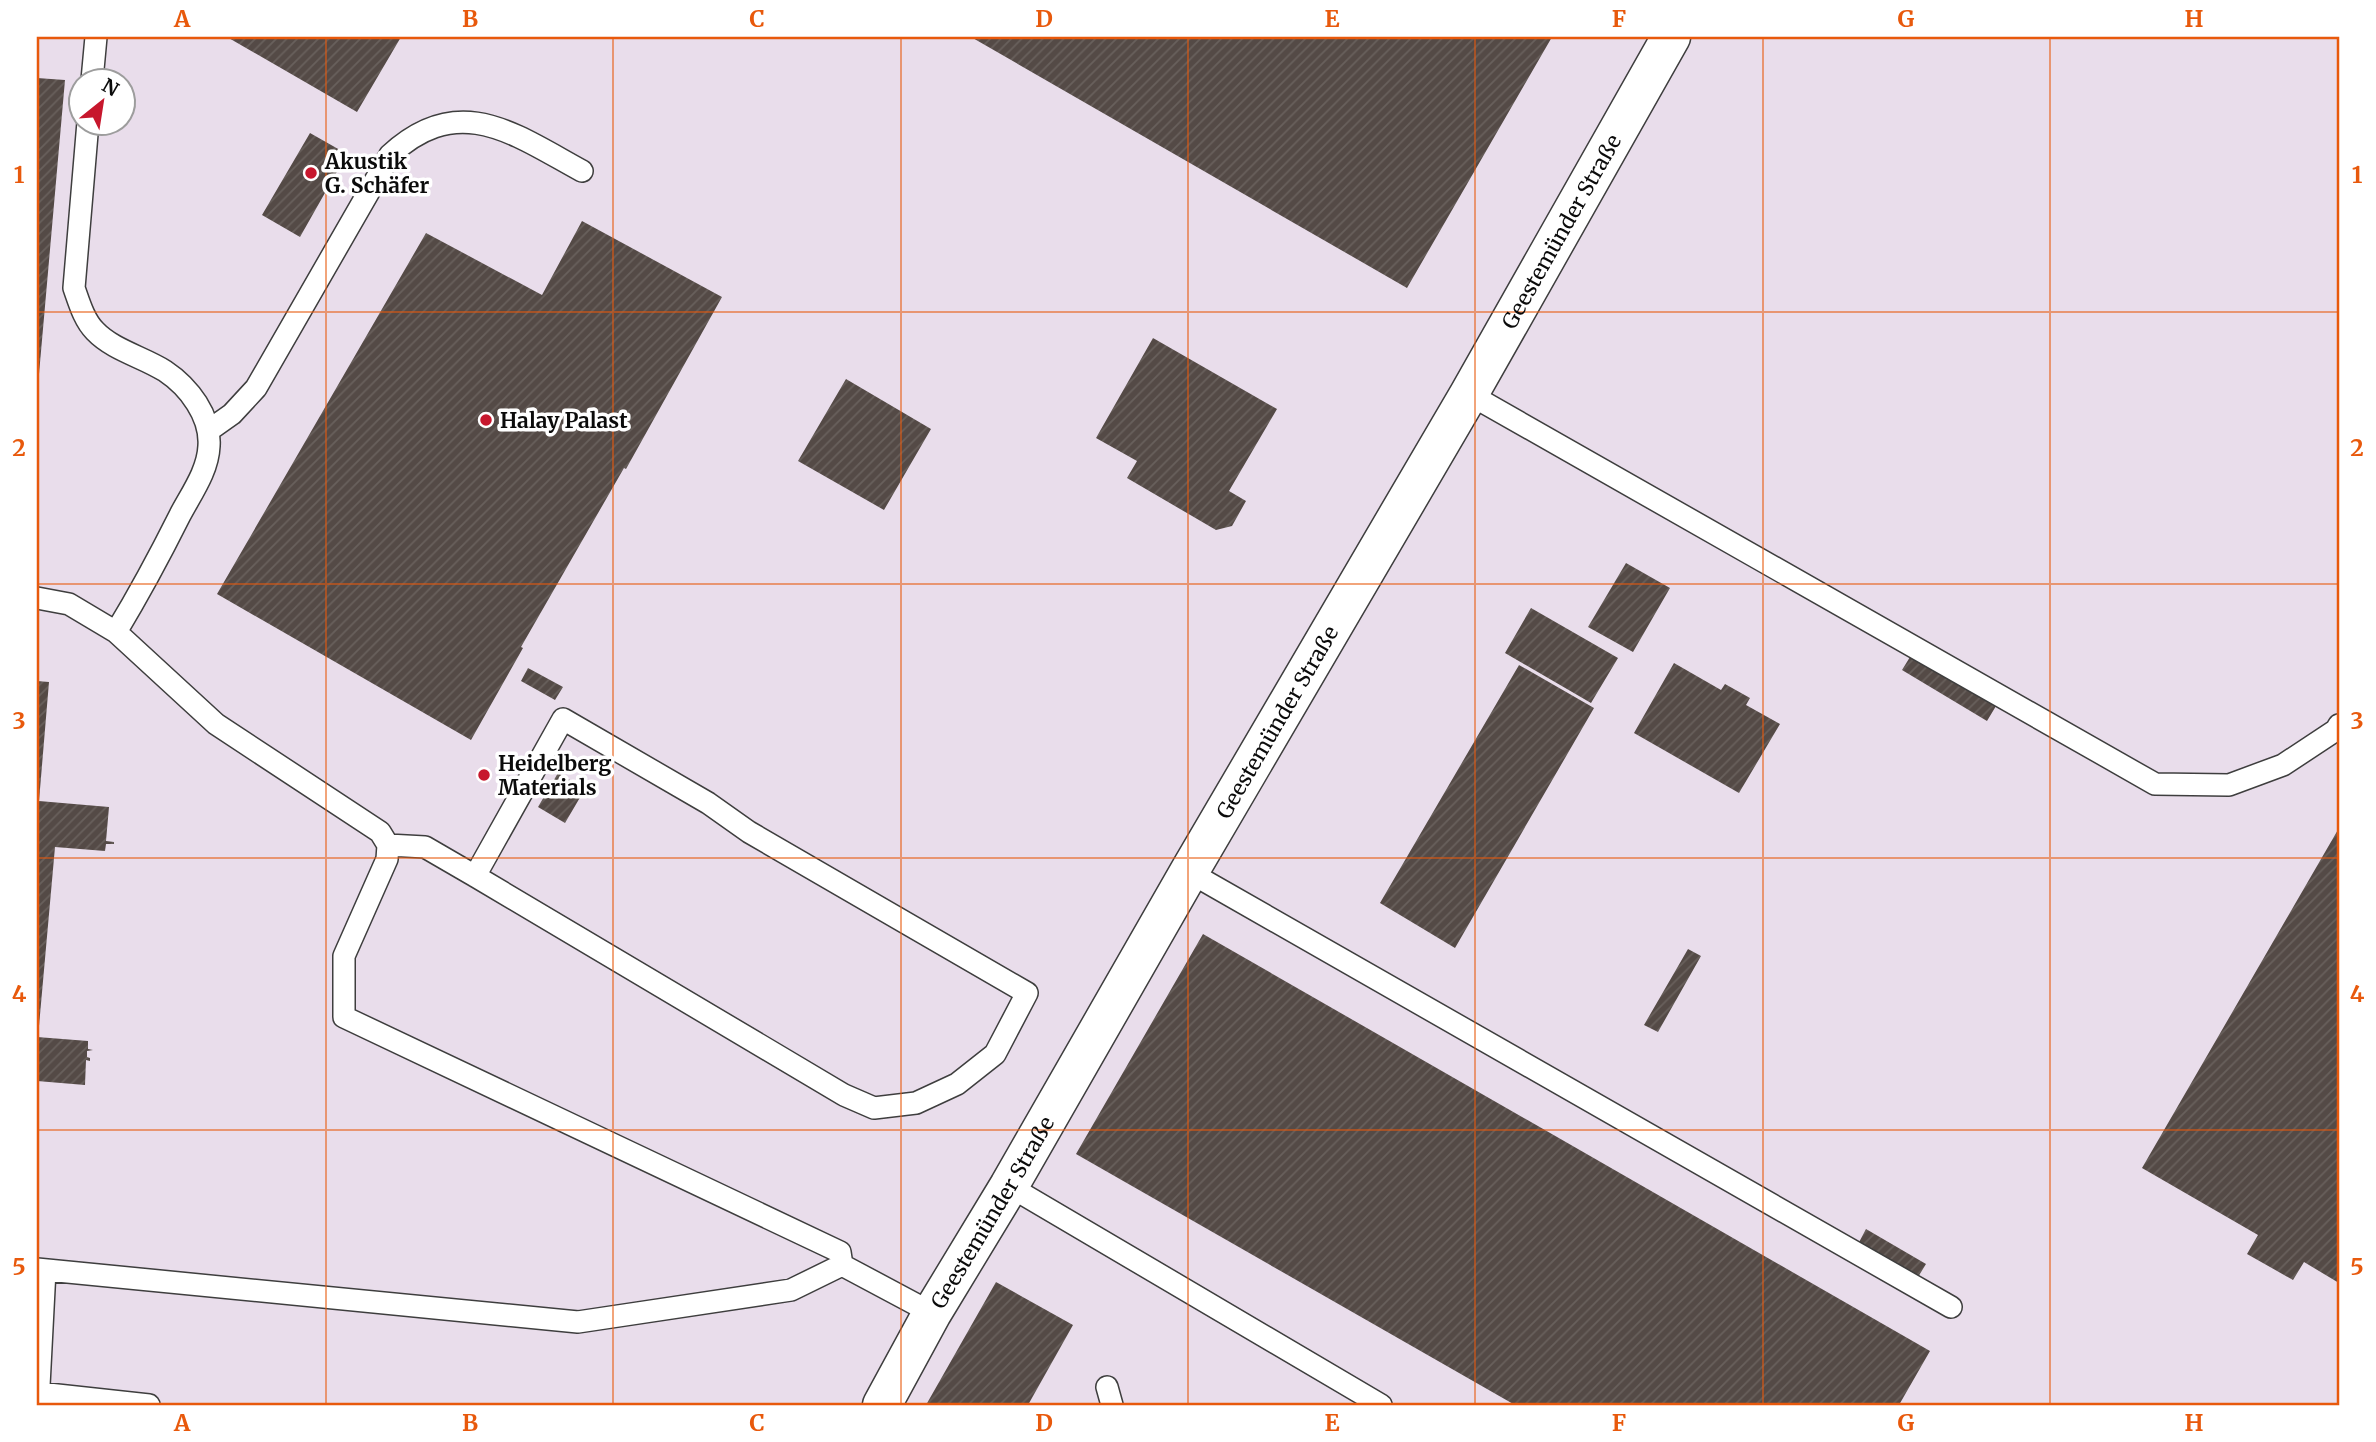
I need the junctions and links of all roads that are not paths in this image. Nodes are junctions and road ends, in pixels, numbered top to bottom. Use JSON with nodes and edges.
{"nodes":[{"id":1,"x":96,"y":37,"type":"edge"},
{"id":2,"x":1671,"y":37,"type":"edge"},
{"id":3,"x":93,"y":66,"type":"edge"},
{"id":4,"x":87,"y":136,"type":"edge"},
{"id":5,"x":582,"y":171,"type":"dead end"},
{"id":6,"x":1469,"y":394,"type":"junction"},
{"id":7,"x":208,"y":431,"type":"junction"},
{"id":8,"x":37,"y":598,"type":"edge"},
{"id":9,"x":116,"y":632,"type":"junction"},
{"id":10,"x":2339,"y":724,"type":"edge"},
{"id":11,"x":388,"y":845,"type":"junction"},
{"id":12,"x":1189,"y":872,"type":"junction"},
{"id":13,"x":475,"y":876,"type":"junction"},
{"id":14,"x":1009,"y":1186,"type":"junction"},
{"id":15,"x":842,"y":1265,"type":"junction"},
{"id":16,"x":41,"y":1269,"type":"edge"},
{"id":17,"x":1951,"y":1307,"type":"dead end"},
{"id":18,"x":932,"y":1313,"type":"junction"},
{"id":19,"x":39,"y":1399,"type":"edge"},
{"id":20,"x":149,"y":1405,"type":"edge"},
{"id":21,"x":882,"y":1405,"type":"edge"},
{"id":22,"x":1381,"y":1405,"type":"edge"}],
"edges":[{"from":1,"to":3,"type":"lane"},
{"from":2,"to":6,"type":"street","name":"Geestemünder Straße"},
{"from":4,"to":7,"type":"lane"},
{"from":5,"to":7,"type":"lane"},
{"from":6,"to":10,"type":"lane"},
{"from":6,"to":12,"type":"street","name":"Geestemünder Straße"},
{"from":7,"to":9,"type":"lane"},
{"from":8,"to":9,"type":"lane"},
{"from":9,"to":11,"type":"lane"},
{"from":11,"to":13,"type":"lane"},
{"from":11,"to":15,"type":"lane"},
{"from":12,"to":14,"type":"street","name":"Geestemünder Straße"},
{"from":12,"to":17,"type":"lane"},
{"from":13,"to":13,"type":"lane"},
{"from":14,"to":18,"type":"street","name":"Geestemünder Straße"},
{"from":14,"to":22,"type":"lane"},
{"from":15,"to":16,"type":"lane"},
{"from":15,"to":18,"type":"lane"},
{"from":16,"to":19,"type":"lane"},
{"from":18,"to":21,"type":"street","name":"Geestemünder Straße"},
{"from":19,"to":20,"type":"lane"}]}
